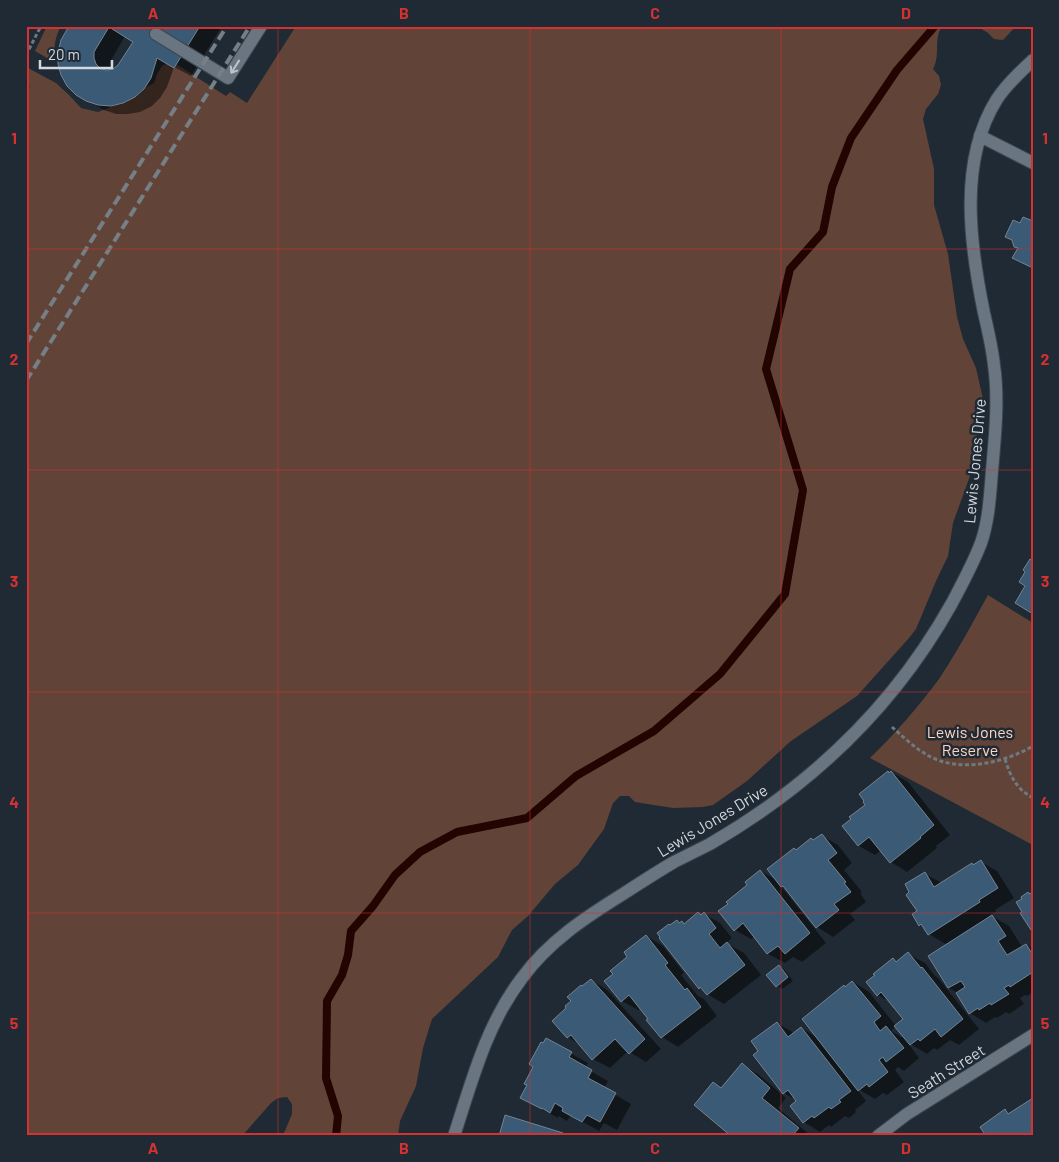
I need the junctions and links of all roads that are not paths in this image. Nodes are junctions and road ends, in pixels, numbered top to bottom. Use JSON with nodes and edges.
{"nodes":[{"id":1,"x":261,"y":26,"type":"edge"},
{"id":2,"x":156,"y":34,"type":"dead end"},
{"id":3,"x":1033,"y":60,"type":"edge"},
{"id":4,"x":980,"y":136,"type":"junction"},
{"id":5,"x":1033,"y":162,"type":"edge"},
{"id":6,"x":1033,"y":1035,"type":"edge"},
{"id":7,"x":454,"y":1136,"type":"edge"},
{"id":8,"x":878,"y":1136,"type":"edge"}],
"edges":[{"from":1,"to":2,"type":"street","one_way":true},
{"from":3,"to":4,"type":"street","name":"Lewis Jones Drive"},
{"from":4,"to":5,"type":"street"},
{"from":4,"to":7,"type":"street","name":"Lewis Jones Drive"},
{"from":6,"to":8,"type":"street","name":"Seath Street"}]}
